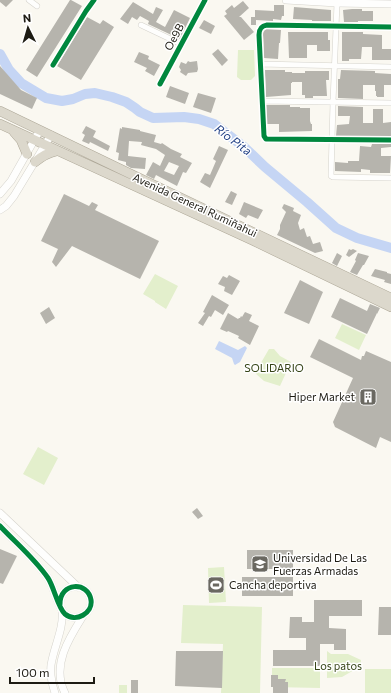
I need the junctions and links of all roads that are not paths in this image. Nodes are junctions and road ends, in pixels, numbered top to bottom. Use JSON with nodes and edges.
{"nodes":[{"id":1,"x":29,"y":0,"type":"edge"},
{"id":2,"x":94,"y":0,"type":"edge"},
{"id":3,"x":205,"y":0,"type":"edge"},
{"id":4,"x":286,"y":0,"type":"edge"},
{"id":5,"x":337,"y":3,"type":"junction"},
{"id":6,"x":391,"y":4,"type":"edge"},
{"id":7,"x":37,"y":6,"type":"dead end"},
{"id":8,"x":141,"y":25,"type":"dead end"},
{"id":9,"x":336,"y":27,"type":"junction"},
{"id":10,"x":391,"y":27,"type":"edge"},
{"id":11,"x":181,"y":44,"type":"junction"},
{"id":12,"x":260,"y":64,"type":"junction"},
{"id":13,"x":53,"y":65,"type":"dead end"},
{"id":14,"x":334,"y":66,"type":"junction"},
{"id":15,"x":391,"y":67,"type":"edge"},
{"id":16,"x":160,"y":84,"type":"dead end"},
{"id":17,"x":262,"y":101,"type":"junction"},
{"id":18,"x":333,"y":102,"type":"junction"},
{"id":19,"x":391,"y":104,"type":"edge"},
{"id":20,"x":0,"y":111,"type":"edge"},
{"id":21,"x":0,"y":124,"type":"edge"},
{"id":22,"x":11,"y":129,"type":"junction"},
{"id":23,"x":40,"y":130,"type":"junction"},
{"id":24,"x":51,"y":135,"type":"junction"},
{"id":25,"x":34,"y":140,"type":"junction"},
{"id":26,"x":332,"y":140,"type":"junction"},
{"id":27,"x":391,"y":140,"type":"edge"},
{"id":28,"x":45,"y":145,"type":"junction"},
{"id":29,"x":56,"y":151,"type":"junction"},
{"id":30,"x":27,"y":154,"type":"junction"},
{"id":31,"x":35,"y":162,"type":"junction"},
{"id":32,"x":391,"y":178,"type":"edge"},
{"id":33,"x":0,"y":194,"type":"edge"},
{"id":34,"x":0,"y":210,"type":"edge"},
{"id":35,"x":391,"y":298,"type":"edge"},
{"id":36,"x":391,"y":307,"type":"edge"},
{"id":37,"x":0,"y":512,"type":"edge"},
{"id":38,"x":0,"y":526,"type":"edge"},
{"id":39,"x":78,"y":587,"type":"junction"},
{"id":40,"x":61,"y":607,"type":"junction"},
{"id":41,"x":83,"y":616,"type":"junction"},
{"id":42,"x":55,"y":693,"type":"edge"},
{"id":43,"x":65,"y":693,"type":"edge"}],
"edges":[{"from":1,"to":7,"type":"street"},
{"from":2,"to":13,"type":"street"},
{"from":3,"to":11,"type":"street","name":"Oe9B"},
{"from":4,"to":5,"type":"street"},
{"from":5,"to":6,"type":"street"},
{"from":5,"to":9,"type":"street"},
{"from":8,"to":11,"type":"street"},
{"from":9,"to":10,"type":"street"},
{"from":9,"to":12,"type":"street"},
{"from":9,"to":14,"type":"street"},
{"from":11,"to":16,"type":"street","name":"Oe9B"},
{"from":12,"to":14,"type":"street"},
{"from":12,"to":17,"type":"street"},
{"from":14,"to":15,"type":"street"},
{"from":14,"to":18,"type":"street"},
{"from":17,"to":18,"type":"street"},
{"from":17,"to":26,"type":"street"},
{"from":18,"to":19,"type":"street"},
{"from":18,"to":26,"type":"street"},
{"from":20,"to":23,"type":"highway","name":"Avenida General Rumiñahui"},
{"from":21,"to":22,"type":"highway","name":"Avenida General Rumiñahui"},
{"from":22,"to":25,"type":"highway","name":"Avenida General Rumiñahui"},
{"from":22,"to":30,"type":"highway"},
{"from":23,"to":24,"type":"highway","name":"Avenida General Rumiñahui"},
{"from":23,"to":25,"type":"street"},
{"from":24,"to":28,"type":"street"},
{"from":24,"to":35,"type":"highway","name":"Avenida General Rumiñahui"},
{"from":25,"to":28,"type":"highway","name":"Avenida General Rumiñahui"},
{"from":25,"to":30,"type":"street"},
{"from":26,"to":27,"type":"street"},
{"from":26,"to":32,"type":"street"},
{"from":28,"to":29,"type":"highway","name":"Avenida General Rumiñahui"},
{"from":28,"to":31,"type":"street"},
{"from":29,"to":31,"type":"highway"},
{"from":29,"to":36,"type":"highway","name":"Avenida General Rumiñahui"},
{"from":30,"to":33,"type":"street"},
{"from":31,"to":34,"type":"street"},
{"from":37,"to":39,"type":"street"},
{"from":38,"to":40,"type":"street"},
{"from":39,"to":40,"type":"street"},
{"from":39,"to":41,"type":"street"},
{"from":40,"to":41,"type":"street"},
{"from":40,"to":42,"type":"street"},
{"from":41,"to":43,"type":"street"}]}
